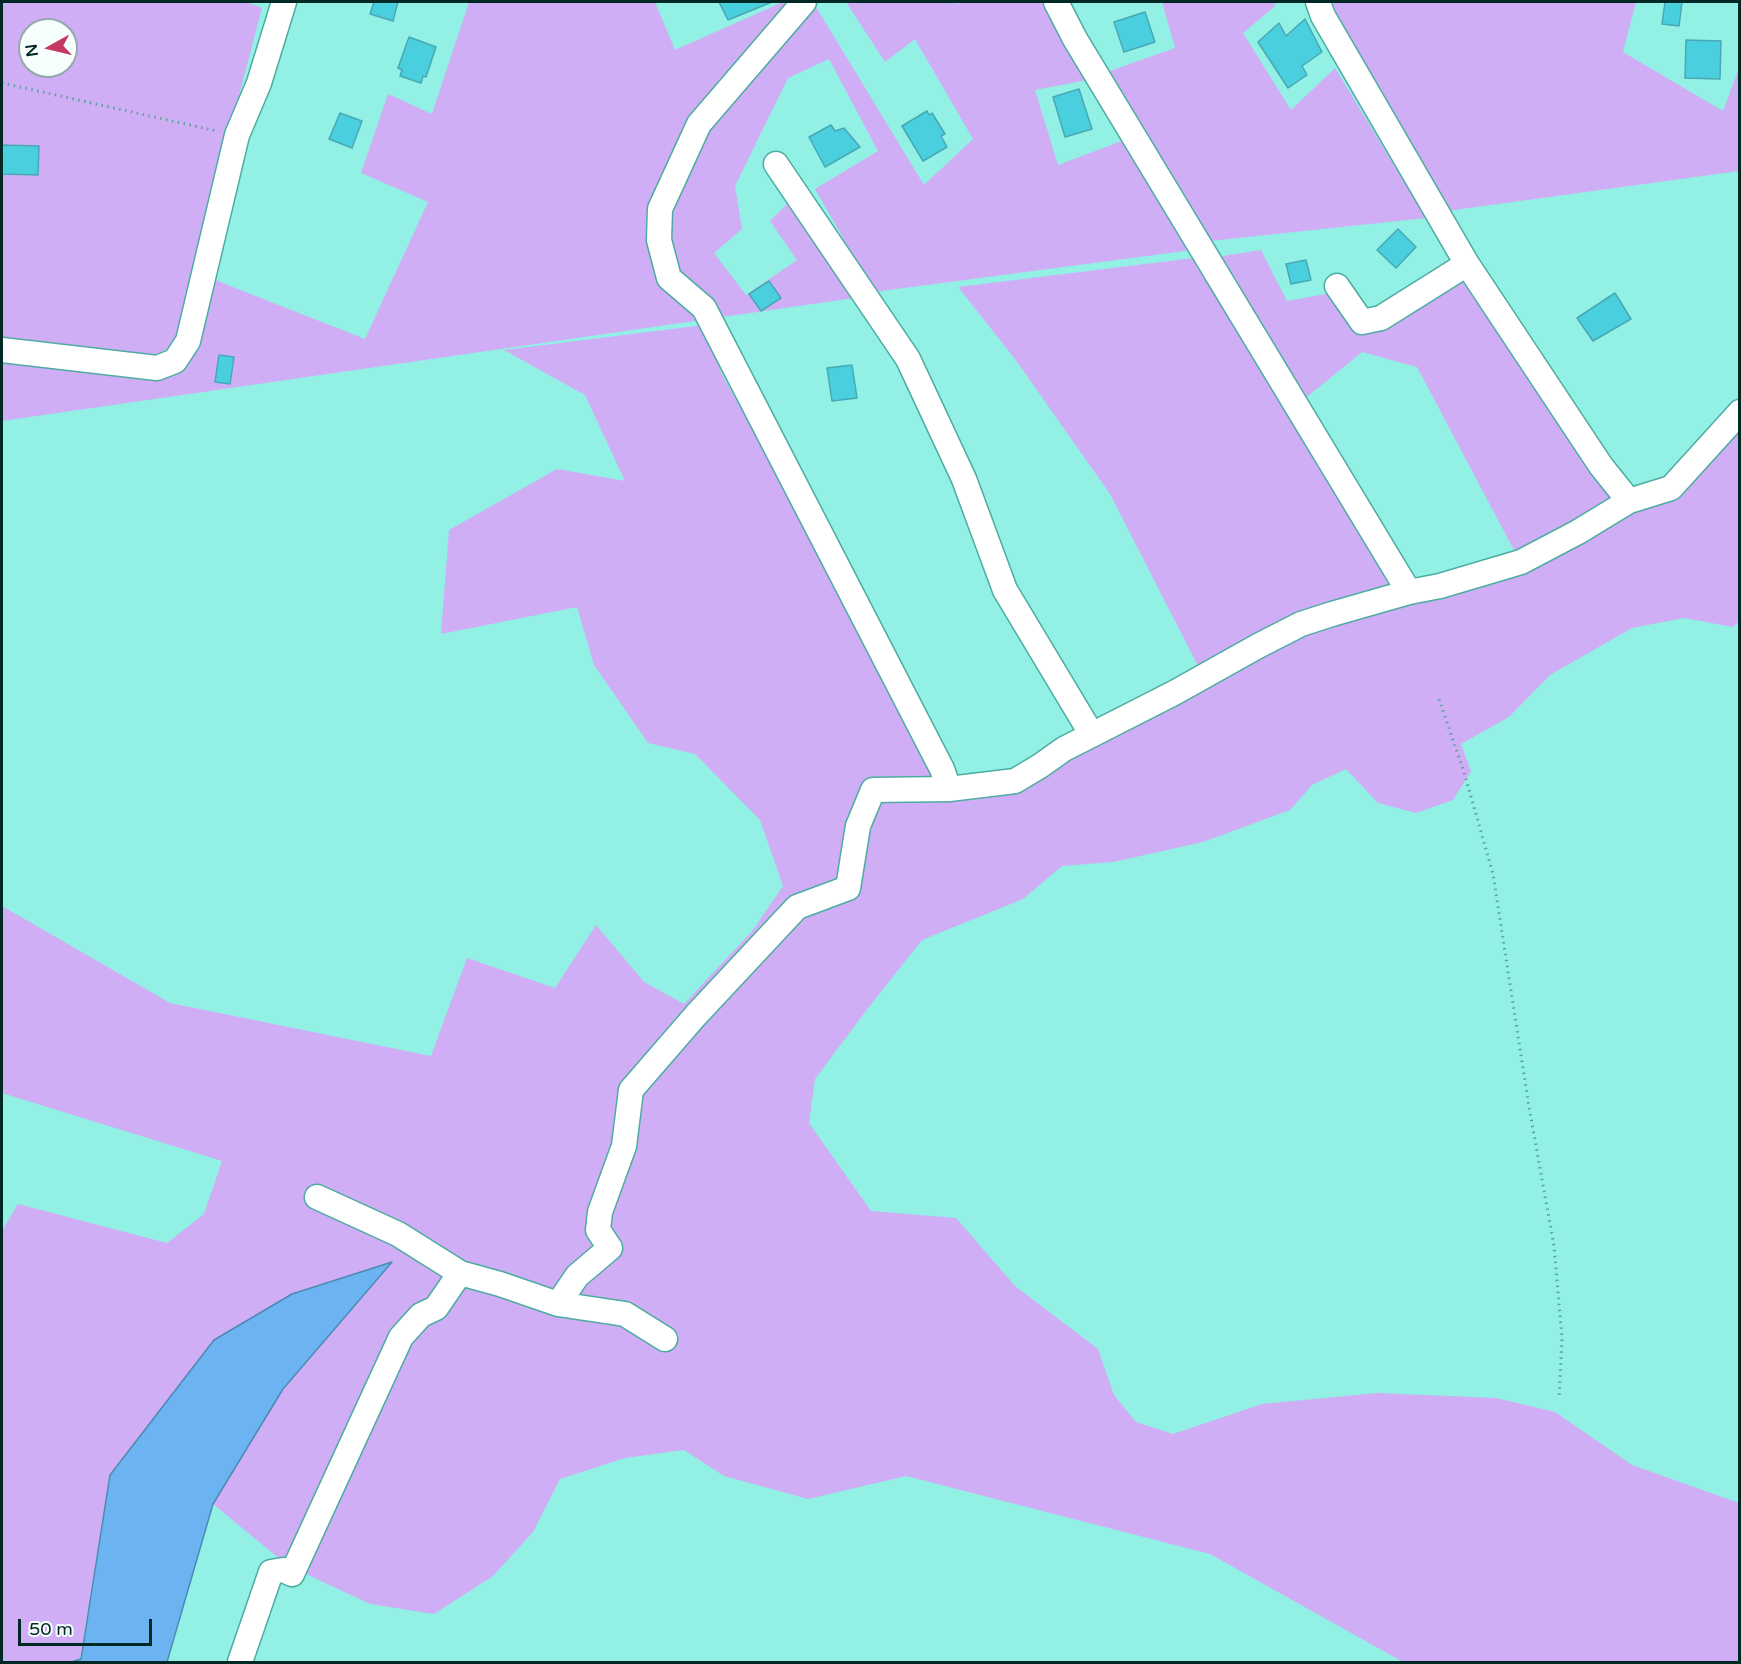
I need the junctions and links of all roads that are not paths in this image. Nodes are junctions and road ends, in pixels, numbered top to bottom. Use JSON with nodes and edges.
{"nodes":[{"id":1,"x":284,"y":2,"type":"edge"},
{"id":2,"x":804,"y":2,"type":"edge"},
{"id":3,"x":1056,"y":2,"type":"edge"},
{"id":4,"x":1318,"y":2,"type":"edge"},
{"id":5,"x":777,"y":164,"type":"dead end"},
{"id":6,"x":1467,"y":264,"type":"junction"},
{"id":7,"x":1337,"y":286,"type":"dead end"},
{"id":8,"x":2,"y":350,"type":"edge"},
{"id":9,"x":1740,"y":412,"type":"edge"},
{"id":10,"x":1629,"y":501,"type":"junction"},
{"id":11,"x":1410,"y":592,"type":"junction"},
{"id":12,"x":1092,"y":735,"type":"junction"},
{"id":13,"x":949,"y":789,"type":"junction"},
{"id":14,"x":317,"y":1197,"type":"dead end"},
{"id":15,"x":460,"y":1273,"type":"junction"},
{"id":16,"x":558,"y":1304,"type":"junction"},
{"id":17,"x":665,"y":1338,"type":"dead end"},
{"id":18,"x":240,"y":1662,"type":"edge"}],
"edges":[{"from":1,"to":8,"type":"street"},
{"from":2,"to":13,"type":"street"},
{"from":3,"to":11,"type":"street"},
{"from":4,"to":6,"type":"street"},
{"from":5,"to":12,"type":"street"},
{"from":6,"to":7,"type":"street"},
{"from":6,"to":10,"type":"street"},
{"from":9,"to":10,"type":"street"},
{"from":10,"to":11,"type":"street"},
{"from":11,"to":12,"type":"street"},
{"from":12,"to":13,"type":"street"},
{"from":13,"to":16,"type":"street"},
{"from":14,"to":15,"type":"street"},
{"from":15,"to":16,"type":"street"},
{"from":15,"to":18,"type":"street"},
{"from":16,"to":17,"type":"street"}]}
